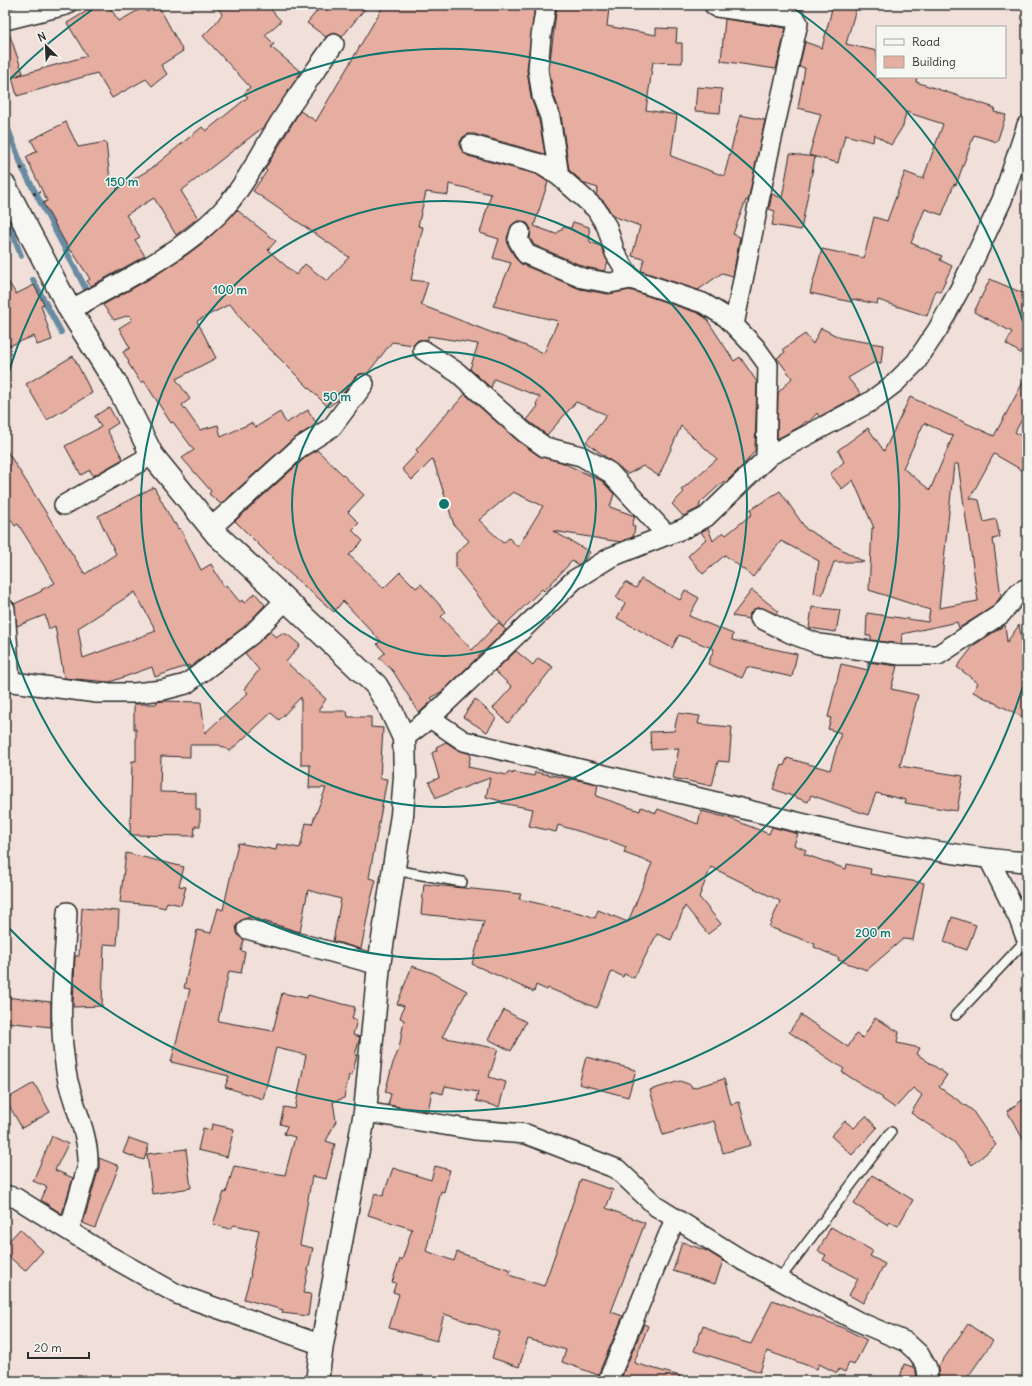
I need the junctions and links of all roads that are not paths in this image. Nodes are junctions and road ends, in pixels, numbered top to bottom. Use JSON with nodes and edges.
{"nodes":[{"id":1,"x":66,"y":5,"type":"edge"},
{"id":2,"x":546,"y":5,"type":"edge"},
{"id":3,"x":714,"y":5,"type":"edge"},
{"id":4,"x":5,"y":20,"type":"edge"},
{"id":5,"x":334,"y":44,"type":"dead end"},
{"id":6,"x":1027,"y":126,"type":"edge"},
{"id":7,"x":471,"y":145,"type":"dead end"},
{"id":8,"x":559,"y":176,"type":"junction"},
{"id":9,"x":6,"y":189,"type":"edge"},
{"id":10,"x":520,"y":232,"type":"dead end"},
{"id":11,"x":630,"y":279,"type":"junction"},
{"id":12,"x":70,"y":310,"type":"junction"},
{"id":13,"x":734,"y":326,"type":"junction"},
{"id":14,"x":423,"y":350,"type":"dead end"},
{"id":15,"x":364,"y":384,"type":"dead end"},
{"id":16,"x":152,"y":455,"type":"junction"},
{"id":17,"x":766,"y":459,"type":"junction"},
{"id":18,"x":64,"y":504,"type":"dead end"},
{"id":19,"x":211,"y":528,"type":"junction"},
{"id":20,"x":667,"y":535,"type":"junction"},
{"id":21,"x":1027,"y":588,"type":"edge"},
{"id":22,"x":286,"y":600,"type":"junction"},
{"id":23,"x":5,"y":609,"type":"edge"},
{"id":24,"x":760,"y":618,"type":"dead end"},
{"id":25,"x":8,"y":681,"type":"edge"},
{"id":26,"x":430,"y":718,"type":"junction"},
{"id":27,"x":404,"y":738,"type":"junction"},
{"id":28,"x":988,"y":859,"type":"junction"},
{"id":29,"x":1027,"y":862,"type":"edge"},
{"id":30,"x":394,"y":870,"type":"junction"},
{"id":31,"x":462,"y":882,"type":"dead end"},
{"id":32,"x":68,"y":912,"type":"dead end"},
{"id":33,"x":247,"y":929,"type":"dead end"},
{"id":34,"x":1027,"y":940,"type":"edge"},
{"id":35,"x":379,"y":965,"type":"junction"},
{"id":36,"x":956,"y":1014,"type":"dead end"},
{"id":37,"x":365,"y":1112,"type":"junction"},
{"id":38,"x":891,"y":1132,"type":"dead end"},
{"id":39,"x":5,"y":1195,"type":"edge"},
{"id":40,"x":675,"y":1219,"type":"junction"},
{"id":41,"x":69,"y":1230,"type":"junction"},
{"id":42,"x":779,"y":1280,"type":"junction"},
{"id":43,"x":322,"y":1345,"type":"junction"},
{"id":44,"x":316,"y":1381,"type":"edge"},
{"id":45,"x":608,"y":1381,"type":"edge"},
{"id":46,"x":928,"y":1381,"type":"edge"}],
"edges":[{"from":1,"to":4,"type":"street"},
{"from":2,"to":8,"type":"street"},
{"from":3,"to":13,"type":"street"},
{"from":5,"to":12,"type":"street"},
{"from":6,"to":17,"type":"street"},
{"from":7,"to":8,"type":"street"},
{"from":8,"to":11,"type":"street"},
{"from":9,"to":12,"type":"street"},
{"from":10,"to":11,"type":"street"},
{"from":11,"to":13,"type":"street"},
{"from":12,"to":16,"type":"street"},
{"from":13,"to":17,"type":"street"},
{"from":14,"to":20,"type":"street"},
{"from":15,"to":19,"type":"street"},
{"from":16,"to":18,"type":"street"},
{"from":16,"to":19,"type":"street"},
{"from":17,"to":20,"type":"street"},
{"from":19,"to":22,"type":"street"},
{"from":20,"to":26,"type":"street"},
{"from":21,"to":24,"type":"street"},
{"from":22,"to":25,"type":"street"},
{"from":22,"to":27,"type":"street"},
{"from":23,"to":25,"type":"street"},
{"from":26,"to":27,"type":"street"},
{"from":26,"to":28,"type":"street"},
{"from":27,"to":30,"type":"street"},
{"from":28,"to":29,"type":"street"},
{"from":28,"to":34,"type":"street"},
{"from":30,"to":31,"type":"lane"},
{"from":30,"to":35,"type":"street"},
{"from":32,"to":41,"type":"street"},
{"from":33,"to":35,"type":"street"},
{"from":34,"to":36,"type":"lane"},
{"from":35,"to":37,"type":"street"},
{"from":37,"to":40,"type":"street"},
{"from":37,"to":43,"type":"street"},
{"from":38,"to":42,"type":"lane"},
{"from":39,"to":41,"type":"street"},
{"from":40,"to":42,"type":"street"},
{"from":40,"to":45,"type":"street"},
{"from":41,"to":43,"type":"street"},
{"from":42,"to":46,"type":"street"},
{"from":43,"to":44,"type":"street"}]}
